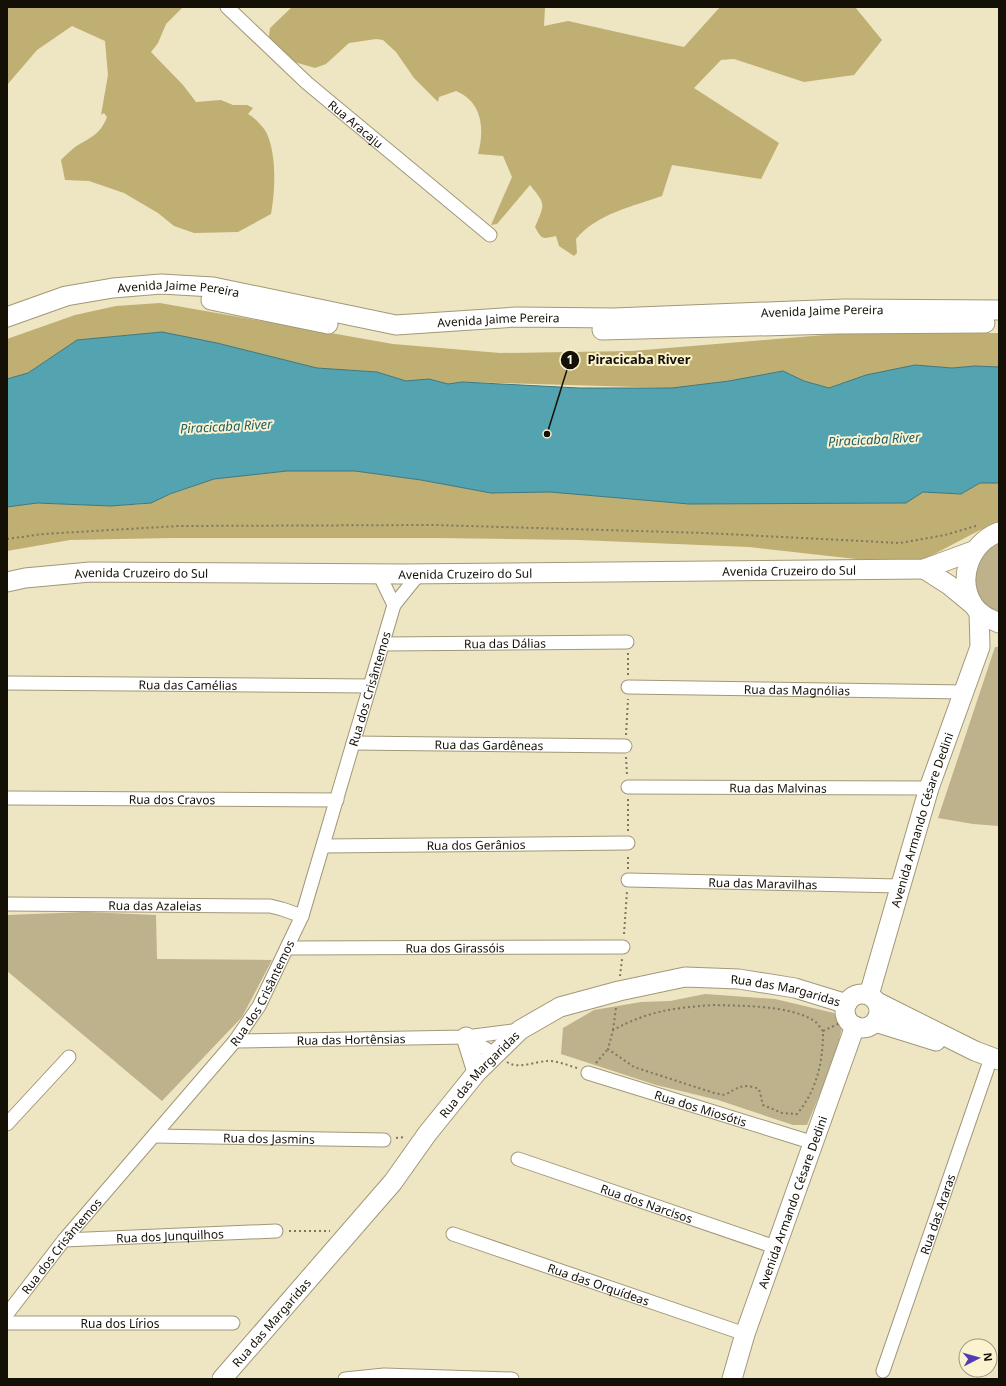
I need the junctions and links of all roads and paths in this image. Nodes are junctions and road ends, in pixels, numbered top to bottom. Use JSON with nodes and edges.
{"nodes":[{"id":1,"x":227,"y":7,"type":"edge"},
{"id":2,"x":490,"y":235,"type":"dead end"},
{"id":3,"x":999,"y":310,"type":"edge"},
{"id":4,"x":7,"y":317,"type":"edge"},
{"id":5,"x":999,"y":323,"type":"edge"},
{"id":6,"x":7,"y":329,"type":"edge"},
{"id":7,"x":992,"y":527,"type":"edge"},
{"id":8,"x":7,"y":538,"type":"edge"},
{"id":9,"x":973,"y":551,"type":"junction"},
{"id":10,"x":924,"y":568,"type":"junction"},
{"id":11,"x":379,"y":574,"type":"junction"},
{"id":12,"x":419,"y":574,"type":"junction"},
{"id":13,"x":7,"y":582,"type":"edge"},
{"id":14,"x":394,"y":605,"type":"junction"},
{"id":15,"x":976,"y":608,"type":"junction"},
{"id":16,"x":999,"y":625,"type":"edge"},
{"id":17,"x":627,"y":642,"type":"dead end"},
{"id":18,"x":383,"y":644,"type":"junction"},
{"id":19,"x":980,"y":647,"type":"junction"},
{"id":20,"x":7,"y":683,"type":"edge"},
{"id":21,"x":370,"y":686,"type":"junction"},
{"id":22,"x":628,"y":687,"type":"dead end"},
{"id":23,"x":965,"y":692,"type":"junction"},
{"id":24,"x":353,"y":743,"type":"junction"},
{"id":25,"x":625,"y":746,"type":"dead end"},
{"id":26,"x":628,"y":787,"type":"dead end"},
{"id":27,"x":929,"y":788,"type":"junction"},
{"id":28,"x":7,"y":798,"type":"edge"},
{"id":29,"x":337,"y":800,"type":"junction"},
{"id":30,"x":628,"y":843,"type":"dead end"},
{"id":31,"x":324,"y":846,"type":"junction"},
{"id":32,"x":628,"y":880,"type":"dead end"},
{"id":33,"x":899,"y":886,"type":"junction"},
{"id":34,"x":7,"y":904,"type":"edge"},
{"id":35,"x":302,"y":916,"type":"junction"},
{"id":36,"x":623,"y":947,"type":"dead end"},
{"id":37,"x":287,"y":948,"type":"junction"},
{"id":38,"x":873,"y":999,"type":"junction"},
{"id":39,"x":850,"y":1016,"type":"junction"},
{"id":40,"x":875,"y":1022,"type":"junction"},
{"id":41,"x":520,"y":1030,"type":"junction"},
{"id":42,"x":823,"y":1031,"type":"junction"},
{"id":43,"x":466,"y":1037,"type":"junction"},
{"id":44,"x":236,"y":1041,"type":"junction"},
{"id":45,"x":608,"y":1049,"type":"junction"},
{"id":46,"x":496,"y":1055,"type":"junction"},
{"id":47,"x":988,"y":1056,"type":"edge"},
{"id":48,"x":69,"y":1057,"type":"dead end"},
{"id":49,"x":477,"y":1072,"type":"junction"},
{"id":50,"x":588,"y":1073,"type":"junction"},
{"id":51,"x":7,"y":1124,"type":"edge"},
{"id":52,"x":154,"y":1136,"type":"junction"},
{"id":53,"x":384,"y":1140,"type":"dead end"},
{"id":54,"x":814,"y":1143,"type":"junction"},
{"id":55,"x":518,"y":1159,"type":"dead end"},
{"id":56,"x":276,"y":1231,"type":"joint"},
{"id":57,"x":352,"y":1231,"type":"junction"},
{"id":58,"x":453,"y":1234,"type":"dead end"},
{"id":59,"x":64,"y":1240,"type":"junction"},
{"id":60,"x":775,"y":1247,"type":"junction"},
{"id":61,"x":7,"y":1314,"type":"edge"},
{"id":62,"x":7,"y":1323,"type":"edge"},
{"id":63,"x":233,"y":1323,"type":"dead end"},
{"id":64,"x":744,"y":1334,"type":"junction"},
{"id":65,"x":883,"y":1371,"type":"dead end"},
{"id":66,"x":222,"y":1379,"type":"edge"},
{"id":67,"x":344,"y":1379,"type":"edge"},
{"id":68,"x":512,"y":1379,"type":"edge"},
{"id":69,"x":732,"y":1379,"type":"edge"}],
"edges":[{"from":1,"to":2,"type":"street","name":"Rua Aracaju"},
{"from":3,"to":4,"type":"street","name":"Avenida Jaime Pereira"},
{"from":5,"to":6,"type":"street","name":"Avenida Jaime Pereira"},
{"from":7,"to":8,"type":"path"},
{"from":7,"to":9,"type":"street"},
{"from":9,"to":10,"type":"street","name":"Avenida Cruzeiro do Sul"},
{"from":9,"to":15,"type":"street","name":"Avenida Armando Césare Dedini"},
{"from":10,"to":12,"type":"street","name":"Avenida Cruzeiro do Sul"},
{"from":10,"to":15,"type":"street"},
{"from":11,"to":12,"type":"street","name":"Avenida Cruzeiro do Sul"},
{"from":11,"to":13,"type":"street","name":"Avenida Cruzeiro do Sul"},
{"from":11,"to":14,"type":"street"},
{"from":12,"to":14,"type":"street","name":"Rua dos Crisântemos"},
{"from":14,"to":18,"type":"street","name":"Rua dos Crisântemos"},
{"from":15,"to":16,"type":"street"},
{"from":15,"to":19,"type":"street","name":"Avenida Armando Césare Dedini"},
{"from":16,"to":19,"type":"street","name":"Avenida Armando Césare Dedini"},
{"from":17,"to":18,"type":"street","name":"Rua das Dálias"},
{"from":18,"to":21,"type":"street","name":"Rua dos Crisântemos"},
{"from":19,"to":23,"type":"street","name":"Avenida Armando Césare Dedini"},
{"from":20,"to":21,"type":"street","name":"Rua das Camélias"},
{"from":21,"to":24,"type":"street","name":"Rua dos Crisântemos"},
{"from":22,"to":23,"type":"street","name":"Rua das Magnólias"},
{"from":23,"to":27,"type":"street","name":"Avenida Armando Césare Dedini"},
{"from":24,"to":25,"type":"street","name":"Rua das Gardêneas"},
{"from":24,"to":29,"type":"street","name":"Rua dos Crisântemos"},
{"from":26,"to":27,"type":"street","name":"Rua das Malvinas"},
{"from":27,"to":33,"type":"street","name":"Avenida Armando Césare Dedini"},
{"from":28,"to":29,"type":"street","name":"Rua dos Cravos"},
{"from":29,"to":31,"type":"street","name":"Rua dos Crisântemos"},
{"from":30,"to":31,"type":"street","name":"Rua dos Gerânios"},
{"from":31,"to":35,"type":"street","name":"Rua dos Crisântemos"},
{"from":32,"to":33,"type":"street","name":"Rua das Maravilhas"},
{"from":33,"to":38,"type":"street","name":"Avenida Armando Césare Dedini"},
{"from":34,"to":35,"type":"street","name":"Rua das Azaleias"},
{"from":35,"to":37,"type":"street","name":"Rua dos Crisântemos"},
{"from":36,"to":37,"type":"street","name":"Rua dos Girassóis"},
{"from":37,"to":44,"type":"street","name":"Rua dos Crisântemos"},
{"from":38,"to":39,"type":"street"},
{"from":38,"to":40,"type":"street"},
{"from":38,"to":47,"type":"street"},
{"from":39,"to":40,"type":"street"},
{"from":39,"to":41,"type":"street","name":"Rua das Margaridas"},
{"from":39,"to":42,"type":"path"},
{"from":39,"to":54,"type":"street","name":"Avenida Armando Césare Dedini"},
{"from":40,"to":47,"type":"street"},
{"from":41,"to":43,"type":"street","name":"Rua das Hortênsias"},
{"from":41,"to":46,"type":"street","name":"Rua das Margaridas"},
{"from":42,"to":45,"type":"path"},
{"from":42,"to":45,"type":"path"},
{"from":43,"to":44,"type":"street","name":"Rua das Hortênsias"},
{"from":43,"to":46,"type":"street"},
{"from":43,"to":49,"type":"street"},
{"from":44,"to":52,"type":"street","name":"Rua dos Crisântemos"},
{"from":45,"to":50,"type":"path"},
{"from":46,"to":49,"type":"street","name":"Rua das Margaridas"},
{"from":46,"to":50,"type":"path"},
{"from":47,"to":65,"type":"street","name":"Rua das Araras"},
{"from":48,"to":51,"type":"street"},
{"from":49,"to":57,"type":"street","name":"Rua das Margaridas"},
{"from":50,"to":54,"type":"street","name":"Rua dos Miosótis"},
{"from":52,"to":53,"type":"street","name":"Rua dos Jasmins"},
{"from":52,"to":59,"type":"street","name":"Rua dos Crisântemos"},
{"from":54,"to":60,"type":"street","name":"Avenida Armando Césare Dedini"},
{"from":55,"to":60,"type":"street","name":"Rua dos Narcisos"},
{"from":56,"to":57,"type":"path"},
{"from":56,"to":59,"type":"street","name":"Rua dos Junquilhos"},
{"from":57,"to":66,"type":"street","name":"Rua das Margaridas"},
{"from":58,"to":64,"type":"street","name":"Rua das Orquídeas"},
{"from":59,"to":61,"type":"street","name":"Rua dos Crisântemos"},
{"from":60,"to":64,"type":"street","name":"Avenida Armando Césare Dedini"},
{"from":62,"to":63,"type":"street","name":"Rua dos Lírios"},
{"from":64,"to":69,"type":"street","name":"Avenida Armando Césare Dedini"},
{"from":67,"to":68,"type":"street"}]}
